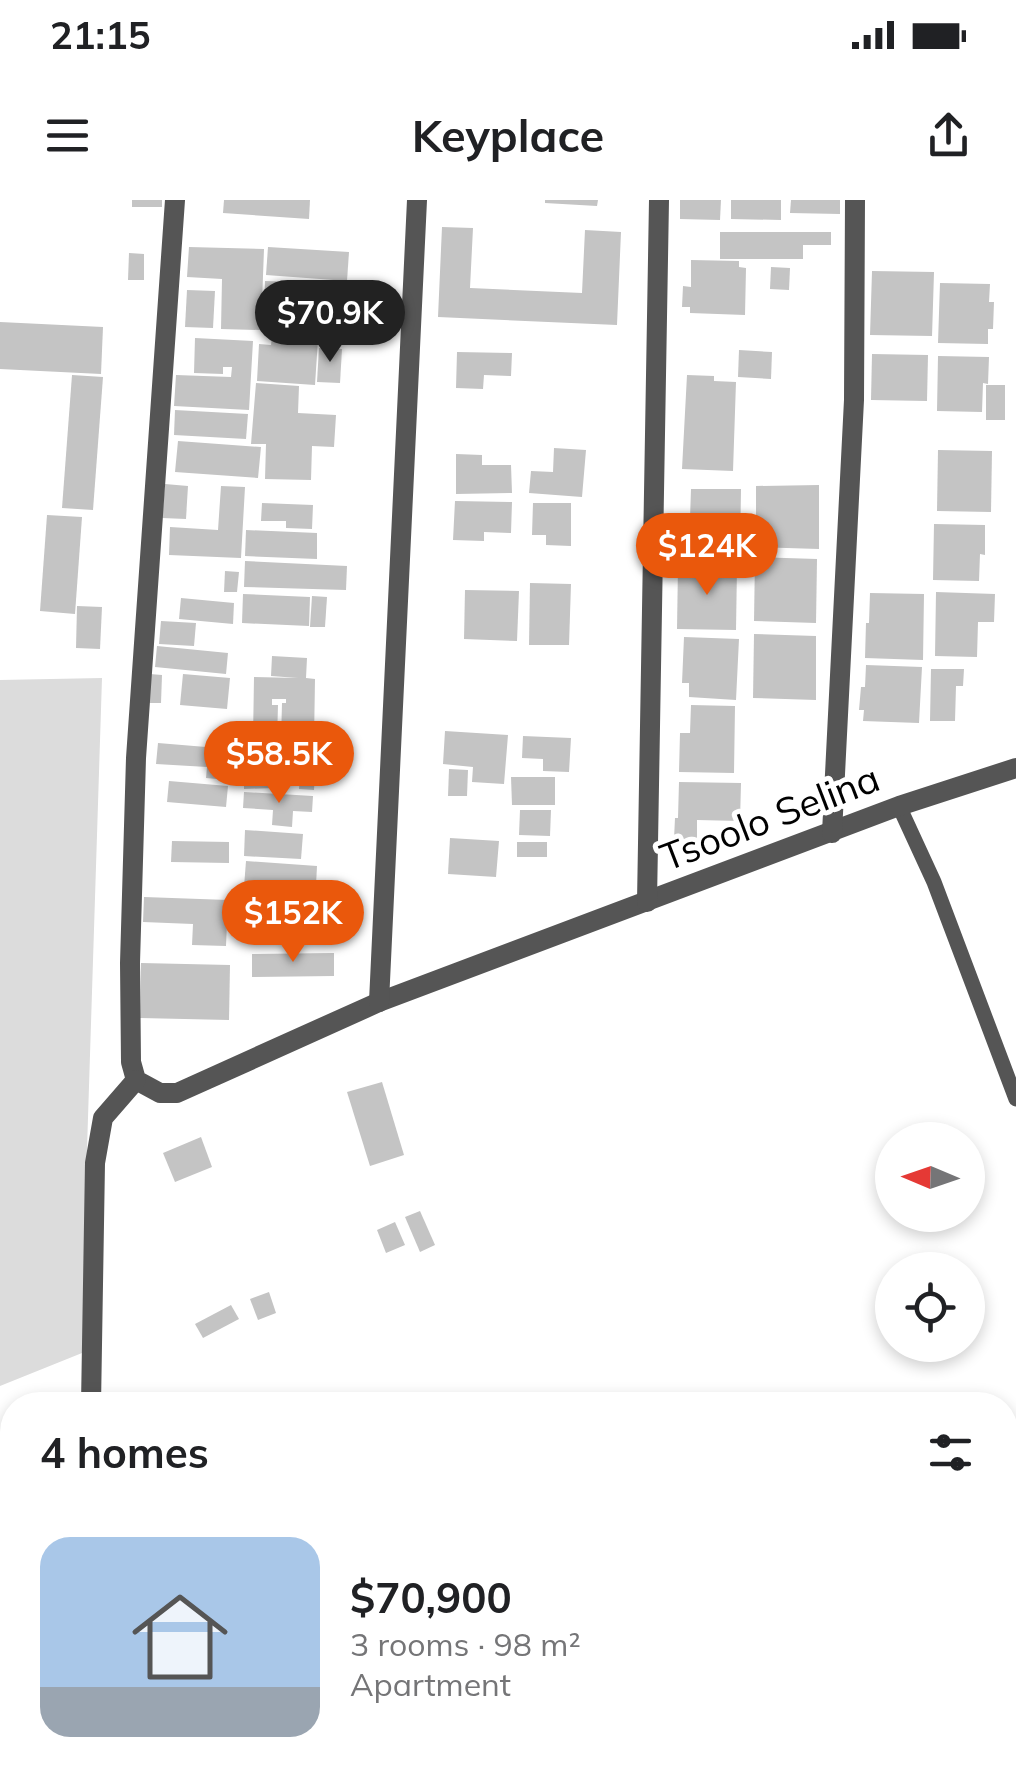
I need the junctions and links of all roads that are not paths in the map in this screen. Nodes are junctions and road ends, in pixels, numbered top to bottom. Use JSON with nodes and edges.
{"nodes":[{"id":1,"x":175,"y":200,"type":"edge"},
{"id":2,"x":417,"y":200,"type":"edge"},
{"id":3,"x":659,"y":200,"type":"edge"},
{"id":4,"x":855,"y":200,"type":"edge"},
{"id":5,"x":1016,"y":768,"type":"edge"},
{"id":6,"x":899,"y":806,"type":"junction"},
{"id":7,"x":832,"y":833,"type":"junction"},
{"id":8,"x":647,"y":902,"type":"junction"},
{"id":9,"x":380,"y":1002,"type":"junction"},
{"id":10,"x":136,"y":1080,"type":"junction"},
{"id":11,"x":1016,"y":1099,"type":"edge"},
{"id":12,"x":91,"y":1392,"type":"edge"}],
"edges":[{"from":1,"to":10,"type":"street"},
{"from":2,"to":9,"type":"street"},
{"from":3,"to":8,"type":"street","name":"Tsoolo Selina"},
{"from":4,"to":7,"type":"street"},
{"from":5,"to":6,"type":"street","name":"Tsoolo Selina"},
{"from":6,"to":7,"type":"street","name":"Tsoolo Selina"},
{"from":6,"to":11,"type":"lane"},
{"from":7,"to":8,"type":"street","name":"Tsoolo Selina"},
{"from":8,"to":9,"type":"street"},
{"from":9,"to":10,"type":"street"},
{"from":10,"to":12,"type":"street"}]}
